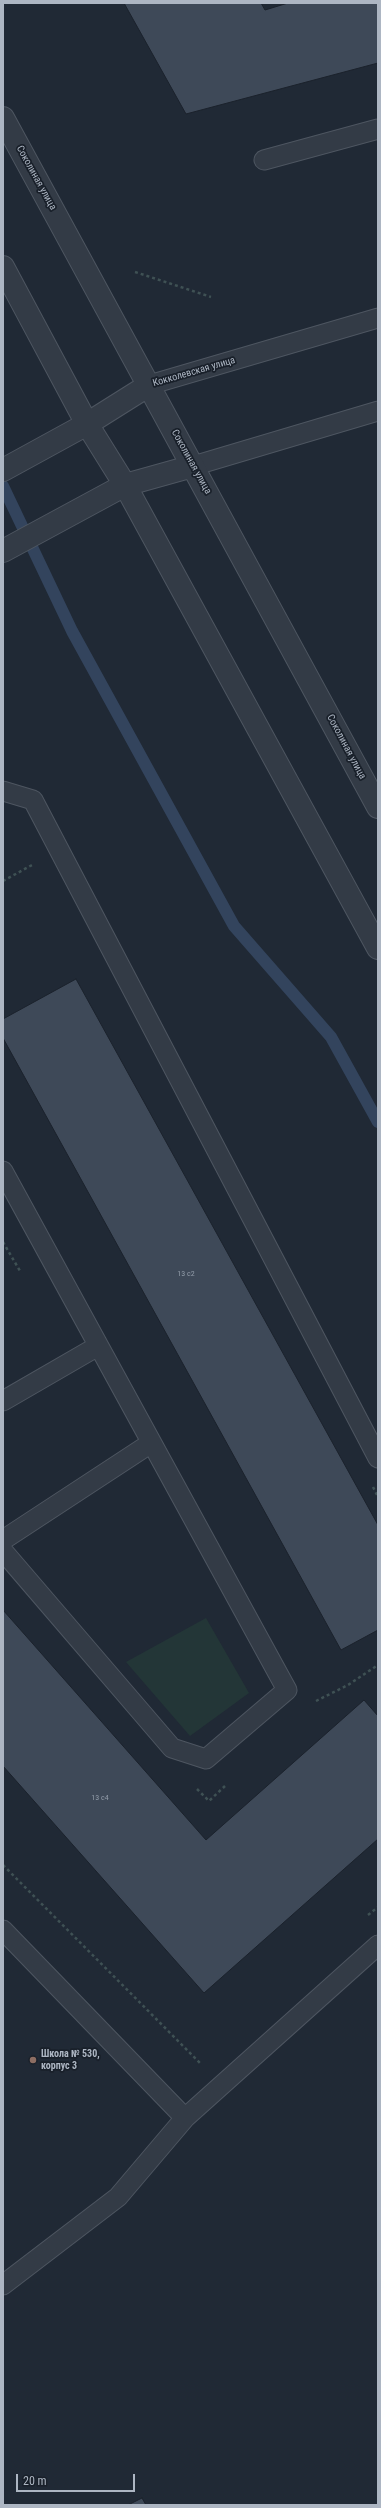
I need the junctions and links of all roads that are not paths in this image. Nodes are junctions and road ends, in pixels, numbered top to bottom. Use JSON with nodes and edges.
{"nodes":[{"id":1,"x":3,"y":118,"type":"edge"},
{"id":2,"x":378,"y":129,"type":"edge"},
{"id":3,"x":264,"y":160,"type":"dead end"},
{"id":4,"x":3,"y":267,"type":"edge"},
{"id":5,"x":378,"y":318,"type":"edge"},
{"id":6,"x":149,"y":385,"type":"junction"},
{"id":7,"x":378,"y":411,"type":"edge"},
{"id":8,"x":87,"y":424,"type":"junction"},
{"id":9,"x":193,"y":466,"type":"junction"},
{"id":10,"x":3,"y":470,"type":"edge"},
{"id":11,"x":125,"y":485,"type":"junction"},
{"id":12,"x":3,"y":551,"type":"edge"},
{"id":13,"x":3,"y":791,"type":"edge"},
{"id":14,"x":378,"y":807,"type":"edge"},
{"id":15,"x":378,"y":948,"type":"edge"},
{"id":16,"x":3,"y":1171,"type":"edge"},
{"id":17,"x":98,"y":1346,"type":"junction"},
{"id":18,"x":3,"y":1401,"type":"edge"},
{"id":19,"x":151,"y":1443,"type":"junction"},
{"id":20,"x":378,"y":1458,"type":"edge"},
{"id":21,"x":3,"y":1540,"type":"edge"},
{"id":22,"x":3,"y":1551,"type":"edge"},
{"id":23,"x":3,"y":1930,"type":"edge"},
{"id":24,"x":378,"y":1945,"type":"edge"},
{"id":25,"x":185,"y":2118,"type":"junction"},
{"id":26,"x":3,"y":2285,"type":"edge"}],
"edges":[{"from":1,"to":6,"type":"street","name":"Соколиная улица"},
{"from":2,"to":3,"type":"lane"},
{"from":4,"to":8,"type":"street"},
{"from":5,"to":6,"type":"lane","name":"Кокколевская улица"},
{"from":6,"to":8,"type":"street","name":"Кокколевская улица"},
{"from":6,"to":9,"type":"street","name":"Соколиная улица"},
{"from":7,"to":9,"type":"lane"},
{"from":8,"to":10,"type":"street","name":"Кокколевская улица"},
{"from":8,"to":11,"type":"street"},
{"from":9,"to":11,"type":"street"},
{"from":9,"to":14,"type":"street","name":"Соколиная улица"},
{"from":11,"to":12,"type":"street"},
{"from":11,"to":15,"type":"street"},
{"from":13,"to":20,"type":"lane"},
{"from":16,"to":17,"type":"lane"},
{"from":17,"to":18,"type":"lane"},
{"from":17,"to":19,"type":"lane"},
{"from":19,"to":21,"type":"lane"},
{"from":19,"to":22,"type":"lane"},
{"from":23,"to":25,"type":"lane"},
{"from":24,"to":25,"type":"lane"},
{"from":25,"to":26,"type":"lane"}]}
